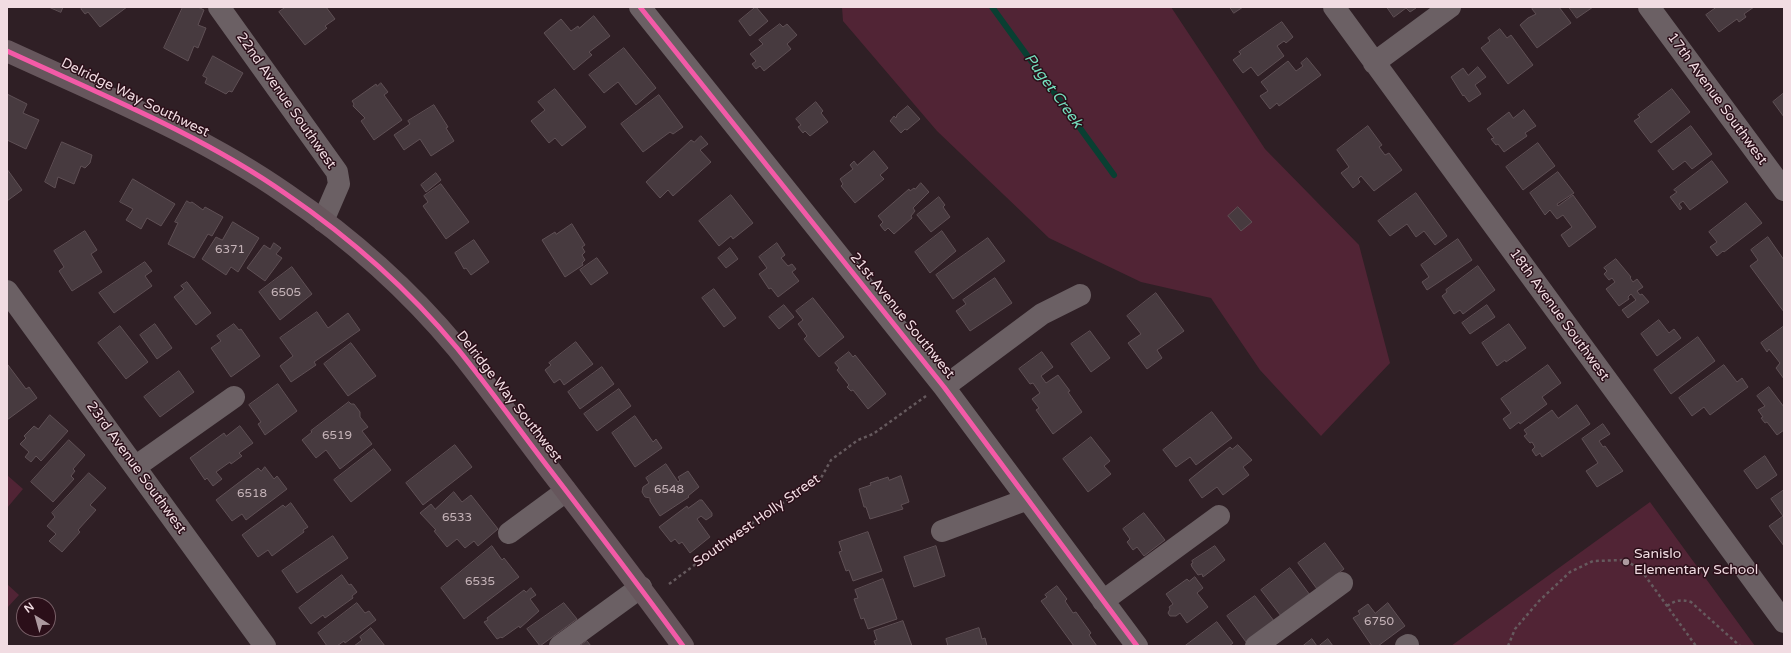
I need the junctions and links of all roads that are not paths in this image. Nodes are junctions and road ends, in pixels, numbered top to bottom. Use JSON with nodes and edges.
{"nodes":[{"id":1,"x":219,"y":7,"type":"edge"},
{"id":2,"x":640,"y":7,"type":"edge"},
{"id":3,"x":1334,"y":7,"type":"edge"},
{"id":4,"x":1450,"y":7,"type":"edge"},
{"id":5,"x":1649,"y":7,"type":"edge"},
{"id":6,"x":7,"y":51,"type":"edge"},
{"id":7,"x":1374,"y":63,"type":"junction"},
{"id":8,"x":1784,"y":190,"type":"edge"},
{"id":9,"x":324,"y":220,"type":"junction"},
{"id":10,"x":7,"y":291,"type":"edge"},
{"id":11,"x":1080,"y":295,"type":"dead end"},
{"id":12,"x":944,"y":387,"type":"junction"},
{"id":13,"x":234,"y":397,"type":"dead end"},
{"id":14,"x":135,"y":467,"type":"junction"},
{"id":15,"x":566,"y":491,"type":"junction"},
{"id":16,"x":1028,"y":499,"type":"junction"},
{"id":17,"x":1219,"y":516,"type":"dead end"},
{"id":18,"x":942,"y":531,"type":"dead end"},
{"id":19,"x":509,"y":533,"type":"dead end"},
{"id":20,"x":1342,"y":583,"type":"dead end"},
{"id":21,"x":641,"y":587,"type":"junction"},
{"id":22,"x":1104,"y":601,"type":"junction"},
{"id":23,"x":1784,"y":622,"type":"edge"},
{"id":24,"x":265,"y":646,"type":"edge"},
{"id":25,"x":560,"y":646,"type":"edge"},
{"id":26,"x":683,"y":646,"type":"edge"},
{"id":27,"x":1137,"y":646,"type":"edge"},
{"id":28,"x":1256,"y":646,"type":"edge"}],
"edges":[{"from":1,"to":9,"type":"street","name":"22nd Avenue Southwest"},
{"from":2,"to":12,"type":"street","name":"21st Avenue Southwest"},
{"from":3,"to":7,"type":"street","name":"18th Avenue Southwest"},
{"from":4,"to":7,"type":"street"},
{"from":5,"to":8,"type":"street","name":"17th Avenue Southwest"},
{"from":6,"to":9,"type":"main road","name":"Delridge Way Southwest"},
{"from":7,"to":23,"type":"street","name":"18th Avenue Southwest"},
{"from":9,"to":15,"type":"main road","name":"Delridge Way Southwest"},
{"from":10,"to":14,"type":"street","name":"23rd Avenue Southwest"},
{"from":11,"to":12,"type":"street"},
{"from":12,"to":16,"type":"street","name":"21st Avenue Southwest"},
{"from":13,"to":14,"type":"street"},
{"from":14,"to":24,"type":"street","name":"23rd Avenue Southwest"},
{"from":15,"to":19,"type":"street"},
{"from":15,"to":21,"type":"main road","name":"Delridge Way Southwest"},
{"from":16,"to":18,"type":"street"},
{"from":16,"to":22,"type":"street","name":"21st Avenue Southwest"},
{"from":17,"to":22,"type":"street"},
{"from":20,"to":28,"type":"street"},
{"from":21,"to":25,"type":"street"},
{"from":21,"to":26,"type":"main road","name":"Delridge Way Southwest"},
{"from":22,"to":27,"type":"street","name":"21st Avenue Southwest"}]}
